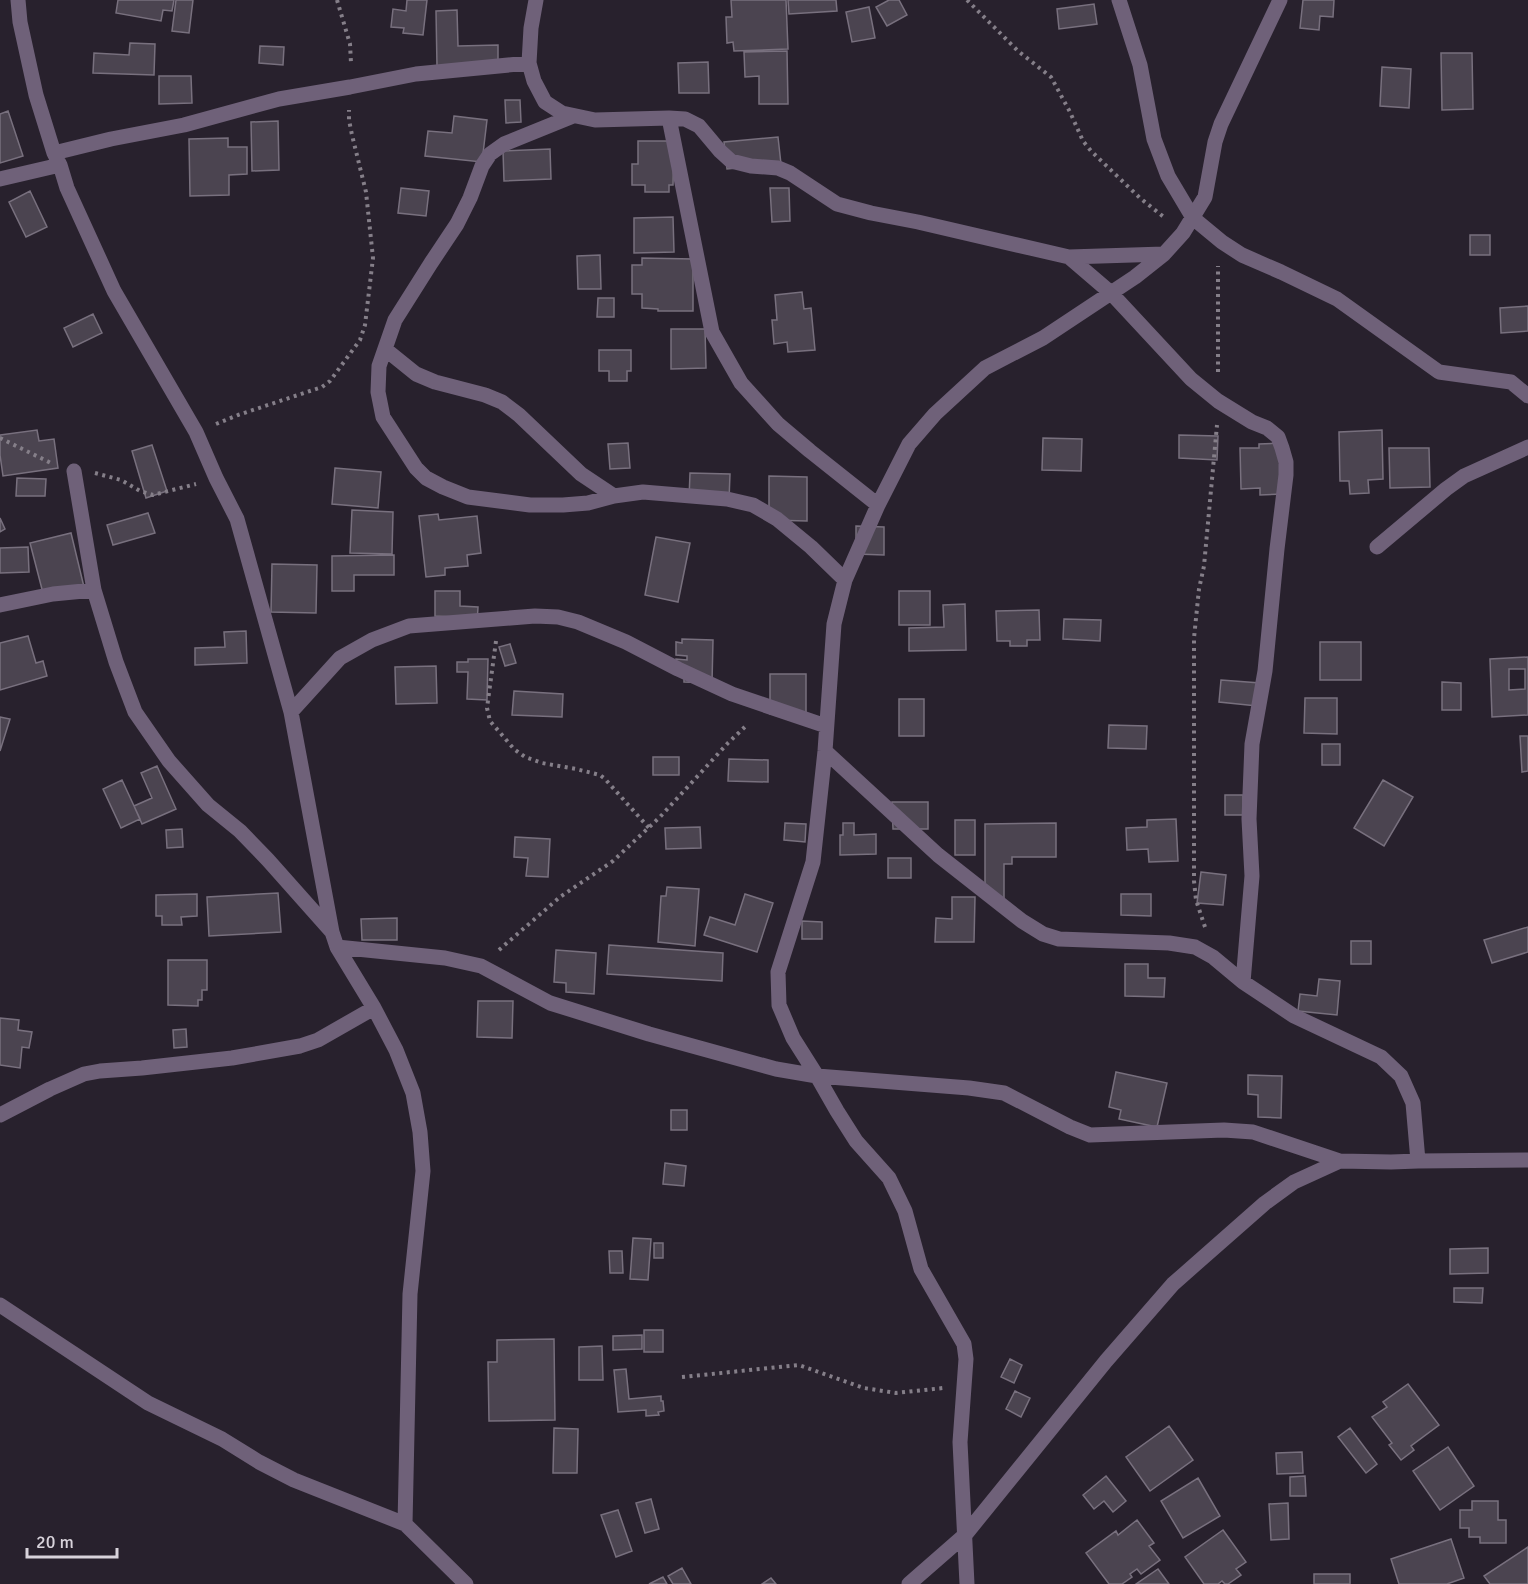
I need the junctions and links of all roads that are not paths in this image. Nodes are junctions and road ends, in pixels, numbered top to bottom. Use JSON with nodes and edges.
{"nodes":[{"id":1,"x":18,"y":0,"type":"edge"},
{"id":2,"x":536,"y":0,"type":"edge"},
{"id":3,"x":1119,"y":0,"type":"edge"},
{"id":4,"x":1280,"y":0,"type":"edge"},
{"id":5,"x":529,"y":63,"type":"junction"},
{"id":6,"x":573,"y":116,"type":"junction"},
{"id":7,"x":669,"y":118,"type":"junction"},
{"id":8,"x":57,"y":159,"type":"junction"},
{"id":9,"x":0,"y":179,"type":"edge"},
{"id":10,"x":1194,"y":218,"type":"junction"},
{"id":11,"x":1164,"y":254,"type":"junction"},
{"id":12,"x":1069,"y":256,"type":"junction"},
{"id":13,"x":1111,"y":293,"type":"junction"},
{"id":14,"x":385,"y":349,"type":"junction"},
{"id":15,"x":1528,"y":396,"type":"edge"},
{"id":16,"x":1528,"y":447,"type":"edge"},
{"id":17,"x":74,"y":471,"type":"road end"},
{"id":18,"x":614,"y":496,"type":"junction"},
{"id":19,"x":878,"y":505,"type":"junction"},
{"id":20,"x":1377,"y":547,"type":"dead end"},
{"id":21,"x":845,"y":580,"type":"junction"},
{"id":22,"x":94,"y":590,"type":"junction"},
{"id":23,"x":0,"y":605,"type":"edge"},
{"id":24,"x":291,"y":712,"type":"junction"},
{"id":25,"x":826,"y":726,"type":"junction"},
{"id":26,"x":825,"y":751,"type":"junction"},
{"id":27,"x":332,"y":932,"type":"junction"},
{"id":28,"x":337,"y":947,"type":"junction"},
{"id":29,"x":1243,"y":982,"type":"junction"},
{"id":30,"x":374,"y":1008,"type":"junction"},
{"id":31,"x":817,"y":1076,"type":"junction"},
{"id":32,"x":0,"y":1115,"type":"edge"},
{"id":33,"x":1528,"y":1160,"type":"edge"},
{"id":34,"x":1340,"y":1161,"type":"junction"},
{"id":35,"x":1418,"y":1161,"type":"junction"},
{"id":36,"x":0,"y":1305,"type":"edge"},
{"id":37,"x":405,"y":1524,"type":"junction"},
{"id":38,"x":965,"y":1535,"type":"junction"},
{"id":39,"x":466,"y":1584,"type":"edge"},
{"id":40,"x":909,"y":1584,"type":"edge"},
{"id":41,"x":967,"y":1584,"type":"edge"}],
"edges":[{"from":1,"to":8,"type":"street"},
{"from":2,"to":5,"type":"street"},
{"from":3,"to":10,"type":"street"},
{"from":4,"to":10,"type":"street"},
{"from":5,"to":6,"type":"street"},
{"from":5,"to":8,"type":"street"},
{"from":6,"to":7,"type":"street"},
{"from":6,"to":14,"type":"street"},
{"from":7,"to":12,"type":"street"},
{"from":7,"to":19,"type":"street"},
{"from":8,"to":9,"type":"street"},
{"from":8,"to":24,"type":"street"},
{"from":10,"to":11,"type":"street"},
{"from":10,"to":15,"type":"street"},
{"from":11,"to":12,"type":"street"},
{"from":11,"to":13,"type":"street"},
{"from":12,"to":13,"type":"street"},
{"from":13,"to":19,"type":"street"},
{"from":13,"to":29,"type":"street"},
{"from":14,"to":18,"type":"street"},
{"from":14,"to":18,"type":"street"},
{"from":16,"to":20,"type":"street"},
{"from":17,"to":22,"type":"street"},
{"from":18,"to":21,"type":"street"},
{"from":19,"to":21,"type":"street"},
{"from":21,"to":25,"type":"street"},
{"from":22,"to":23,"type":"street"},
{"from":22,"to":27,"type":"street"},
{"from":24,"to":25,"type":"street"},
{"from":24,"to":27,"type":"street"},
{"from":25,"to":26,"type":"street"},
{"from":26,"to":29,"type":"street"},
{"from":26,"to":31,"type":"street"},
{"from":27,"to":28,"type":"street"},
{"from":28,"to":30,"type":"street"},
{"from":28,"to":31,"type":"street"},
{"from":29,"to":35,"type":"street"},
{"from":30,"to":32,"type":"street"},
{"from":30,"to":37,"type":"street"},
{"from":31,"to":34,"type":"street"},
{"from":31,"to":38,"type":"street"},
{"from":33,"to":35,"type":"street"},
{"from":34,"to":35,"type":"street"},
{"from":34,"to":38,"type":"street"},
{"from":36,"to":37,"type":"street"},
{"from":37,"to":39,"type":"street"},
{"from":38,"to":40,"type":"street"},
{"from":38,"to":41,"type":"street"}]}
